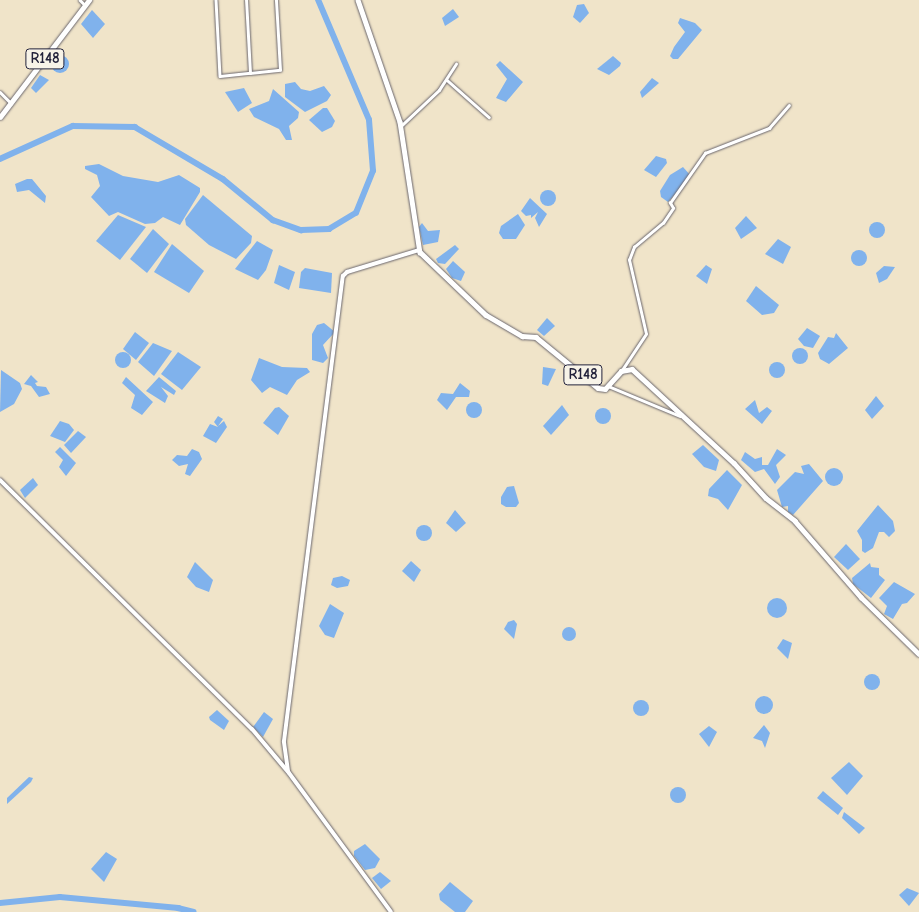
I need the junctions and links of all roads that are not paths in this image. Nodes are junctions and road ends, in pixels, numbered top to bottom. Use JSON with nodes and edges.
{"nodes":[{"id":1,"x":80,"y":0,"type":"edge"},
{"id":2,"x":89,"y":0,"type":"edge"},
{"id":3,"x":216,"y":0,"type":"edge"},
{"id":4,"x":246,"y":0,"type":"edge"},
{"id":5,"x":276,"y":0,"type":"edge"},
{"id":6,"x":358,"y":0,"type":"edge"},
{"id":7,"x":85,"y":5,"type":"junction"},
{"id":8,"x":456,"y":64,"type":"dead end"},
{"id":9,"x":250,"y":73,"type":"junction"},
{"id":10,"x":447,"y":80,"type":"junction"},
{"id":11,"x":0,"y":92,"type":"edge"},
{"id":12,"x":11,"y":104,"type":"junction"},
{"id":13,"x":789,"y":105,"type":"dead end"},
{"id":14,"x":0,"y":117,"type":"edge"},
{"id":15,"x":489,"y":117,"type":"dead end"},
{"id":16,"x":401,"y":126,"type":"junction"},
{"id":17,"x":419,"y":250,"type":"junction"},
{"id":18,"x":621,"y":371,"type":"junction"},
{"id":19,"x":608,"y":386,"type":"junction"},
{"id":20,"x":684,"y":417,"type":"junction"},
{"id":21,"x":0,"y":480,"type":"edge"},
{"id":22,"x":919,"y":654,"type":"edge"},
{"id":23,"x":289,"y":773,"type":"junction"},
{"id":24,"x":391,"y":912,"type":"edge"}],
"edges":[{"from":1,"to":7,"type":"street"},
{"from":2,"to":7,"type":"main road","number":"R148"},
{"from":3,"to":9,"type":"street"},
{"from":4,"to":9,"type":"street"},
{"from":5,"to":9,"type":"street"},
{"from":6,"to":16,"type":"main road"},
{"from":7,"to":12,"type":"main road","number":"R148"},
{"from":8,"to":10,"type":"street"},
{"from":10,"to":15,"type":"street"},
{"from":10,"to":16,"type":"street"},
{"from":11,"to":12,"type":"street"},
{"from":12,"to":14,"type":"main road","number":"R148"},
{"from":13,"to":18,"type":"street"},
{"from":16,"to":17,"type":"main road"},
{"from":17,"to":19,"type":"main road","number":"R148"},
{"from":17,"to":23,"type":"main road"},
{"from":18,"to":19,"type":"main road","number":"R148"},
{"from":18,"to":20,"type":"main road","number":"R148"},
{"from":19,"to":20,"type":"street"},
{"from":20,"to":22,"type":"main road","number":"R148"},
{"from":21,"to":23,"type":"main road"},
{"from":23,"to":24,"type":"main road"}]}
